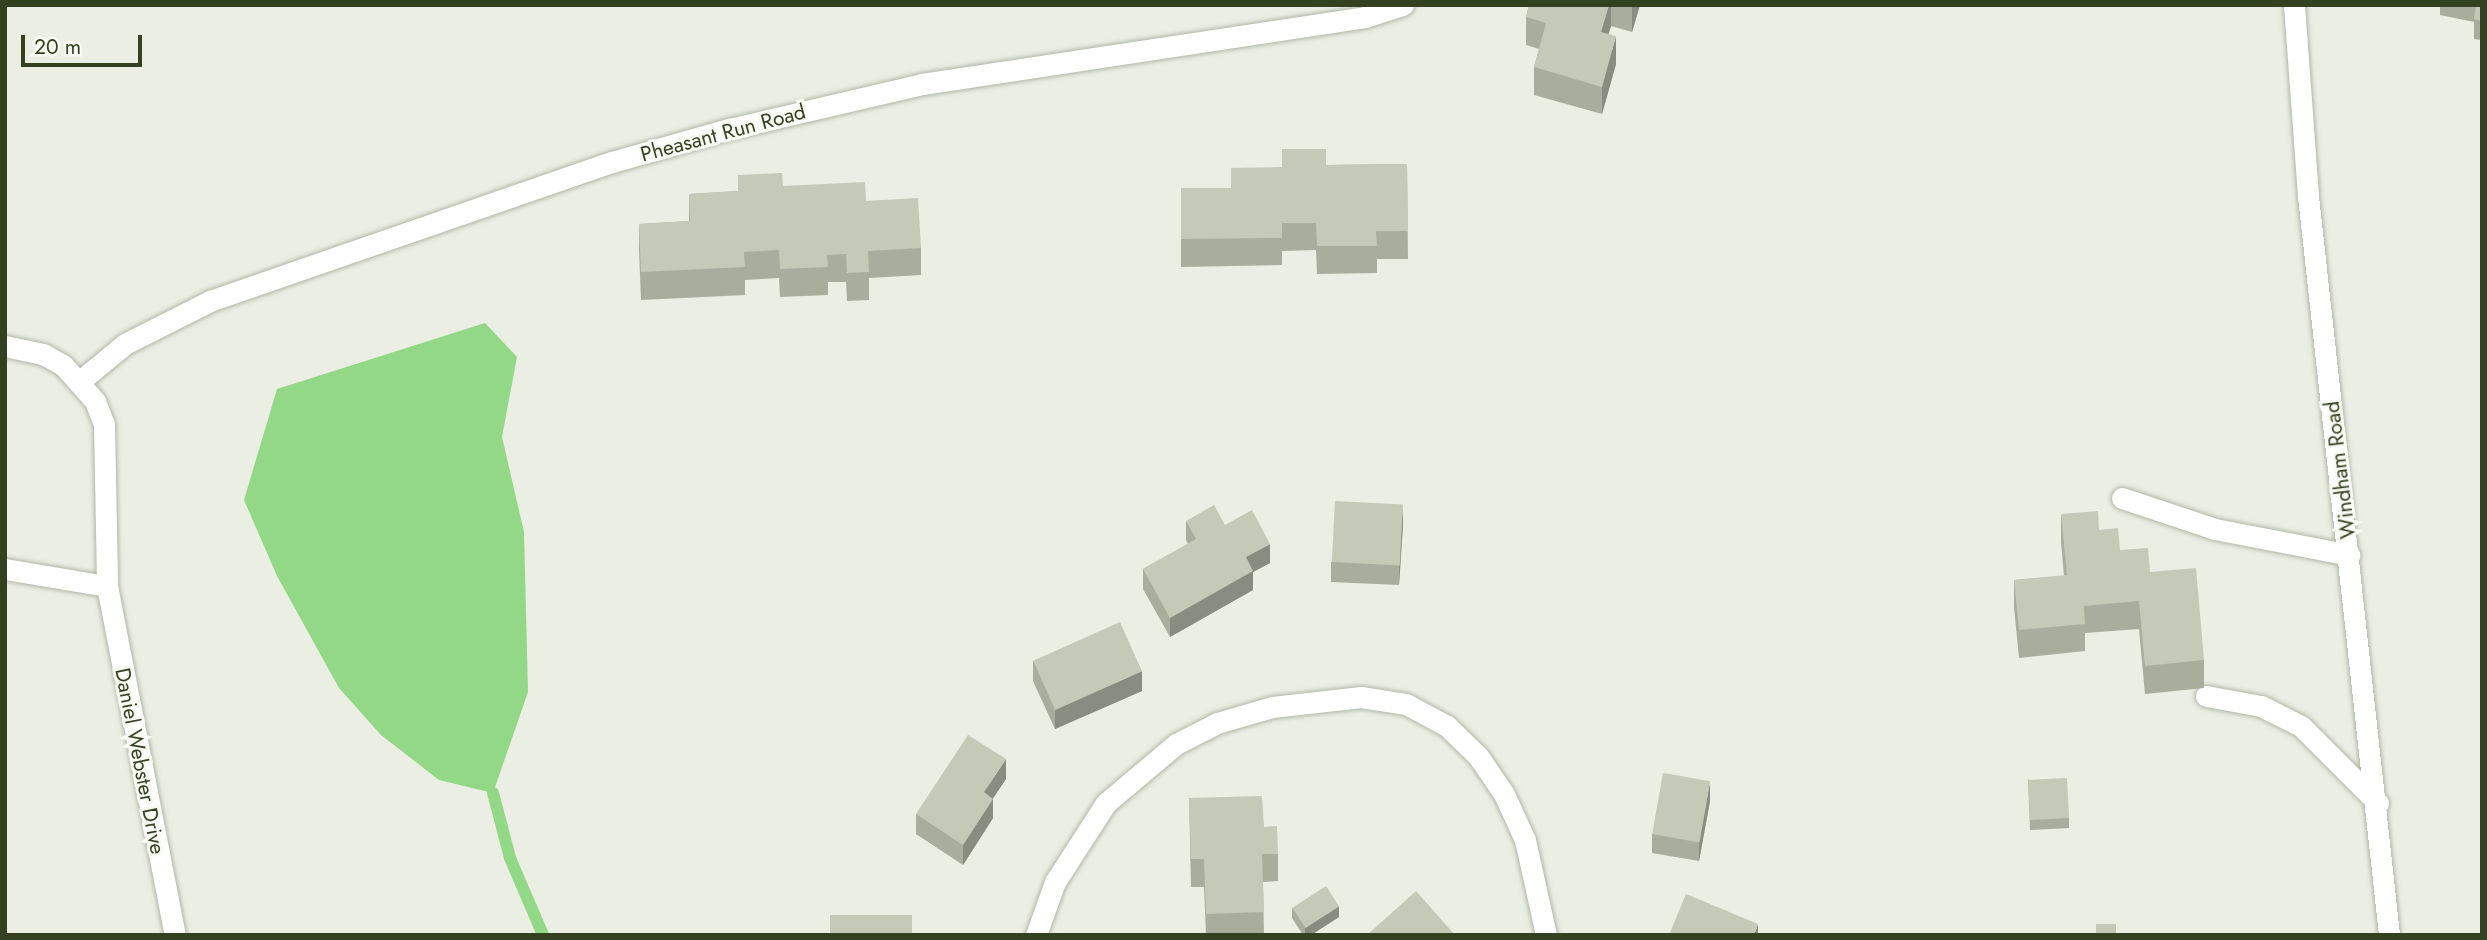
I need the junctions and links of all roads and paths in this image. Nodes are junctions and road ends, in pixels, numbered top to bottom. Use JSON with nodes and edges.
{"nodes":[{"id":1,"x":1403,"y":5,"type":"edge"},
{"id":2,"x":2294,"y":5,"type":"edge"},
{"id":3,"x":5,"y":346,"type":"edge"},
{"id":4,"x":80,"y":381,"type":"junction"},
{"id":5,"x":2122,"y":498,"type":"dead end"},
{"id":6,"x":2350,"y":555,"type":"junction"},
{"id":7,"x":5,"y":569,"type":"edge"},
{"id":8,"x":107,"y":586,"type":"junction"},
{"id":9,"x":2206,"y":695,"type":"dead end"},
{"id":10,"x":2378,"y":803,"type":"junction"},
{"id":11,"x":175,"y":935,"type":"edge"},
{"id":12,"x":1036,"y":935,"type":"edge"},
{"id":13,"x":1546,"y":935,"type":"edge"},
{"id":14,"x":2389,"y":935,"type":"edge"}],
"edges":[{"from":1,"to":4,"type":"street","name":"Pheasant Run Road"},
{"from":2,"to":6,"type":"street","name":"Windham Road"},
{"from":3,"to":4,"type":"street","name":"Daniel Webster Drive"},
{"from":4,"to":8,"type":"street","name":"Daniel Webster Drive"},
{"from":5,"to":6,"type":"street"},
{"from":6,"to":10,"type":"street","name":"Windham Road"},
{"from":7,"to":8,"type":"street"},
{"from":8,"to":11,"type":"street","name":"Daniel Webster Drive"},
{"from":9,"to":10,"type":"street"},
{"from":10,"to":14,"type":"street","name":"Windham Road"},
{"from":12,"to":13,"type":"street"}]}
